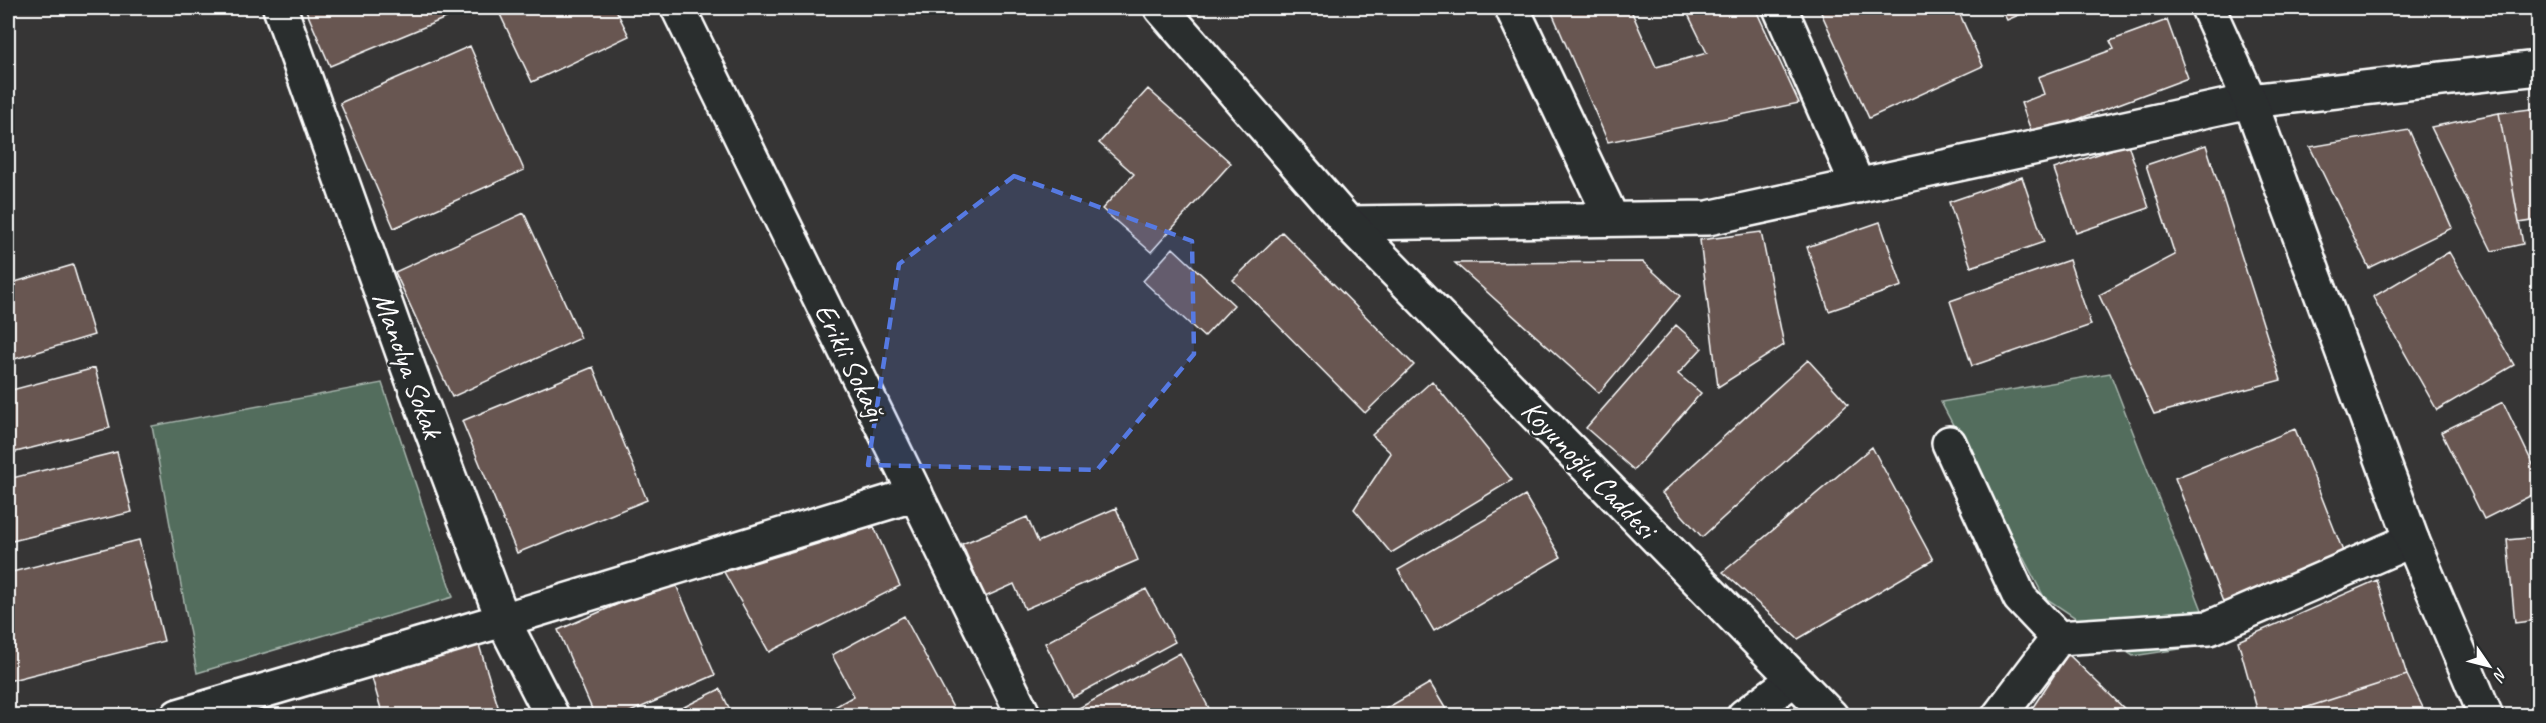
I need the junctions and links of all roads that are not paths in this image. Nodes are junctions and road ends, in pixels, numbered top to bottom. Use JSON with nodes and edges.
{"nodes":[{"id":1,"x":279,"y":8,"type":"edge"},
{"id":2,"x":678,"y":8,"type":"edge"},
{"id":3,"x":1161,"y":8,"type":"edge"},
{"id":4,"x":1512,"y":8,"type":"edge"},
{"id":5,"x":1780,"y":8,"type":"edge"},
{"id":6,"x":2208,"y":8,"type":"edge"},
{"id":7,"x":2538,"y":68,"type":"edge"},
{"id":8,"x":2250,"y":101,"type":"junction"},
{"id":9,"x":1858,"y":186,"type":"junction"},
{"id":10,"x":1612,"y":219,"type":"junction"},
{"id":11,"x":1348,"y":223,"type":"junction"},
{"id":12,"x":1949,"y":443,"type":"dead end"},
{"id":13,"x":916,"y":495,"type":"junction"},
{"id":14,"x":2412,"y":540,"type":"junction"},
{"id":15,"x":503,"y":620,"type":"junction"},
{"id":16,"x":2058,"y":638,"type":"junction"},
{"id":17,"x":1794,"y":679,"type":"junction"},
{"id":18,"x":178,"y":716,"type":"edge"},
{"id":19,"x":552,"y":716,"type":"edge"},
{"id":20,"x":1024,"y":716,"type":"edge"},
{"id":21,"x":1744,"y":716,"type":"edge"},
{"id":22,"x":1831,"y":716,"type":"edge"},
{"id":23,"x":1999,"y":716,"type":"edge"},
{"id":24,"x":2486,"y":716,"type":"edge"}],
"edges":[{"from":1,"to":15,"type":"street","name":"Manolya Sokak"},
{"from":2,"to":13,"type":"street","name":"Erikli Sokağı"},
{"from":3,"to":11,"type":"street","name":"Koyunoğlu Caddesi"},
{"from":4,"to":10,"type":"street"},
{"from":5,"to":9,"type":"street"},
{"from":6,"to":8,"type":"street"},
{"from":7,"to":8,"type":"street"},
{"from":8,"to":9,"type":"street"},
{"from":8,"to":14,"type":"street"},
{"from":9,"to":10,"type":"street"},
{"from":10,"to":11,"type":"street"},
{"from":11,"to":17,"type":"street","name":"Koyunoğlu Caddesi"},
{"from":12,"to":16,"type":"street"},
{"from":13,"to":15,"type":"street"},
{"from":13,"to":20,"type":"street","name":"Erikli Sokağı"},
{"from":14,"to":16,"type":"street"},
{"from":14,"to":24,"type":"street"},
{"from":15,"to":18,"type":"street"},
{"from":15,"to":19,"type":"street","name":"Manolya Sokak"},
{"from":16,"to":23,"type":"street"},
{"from":17,"to":21,"type":"street"},
{"from":17,"to":22,"type":"street","name":"Koyunoğlu Caddesi"}]}
